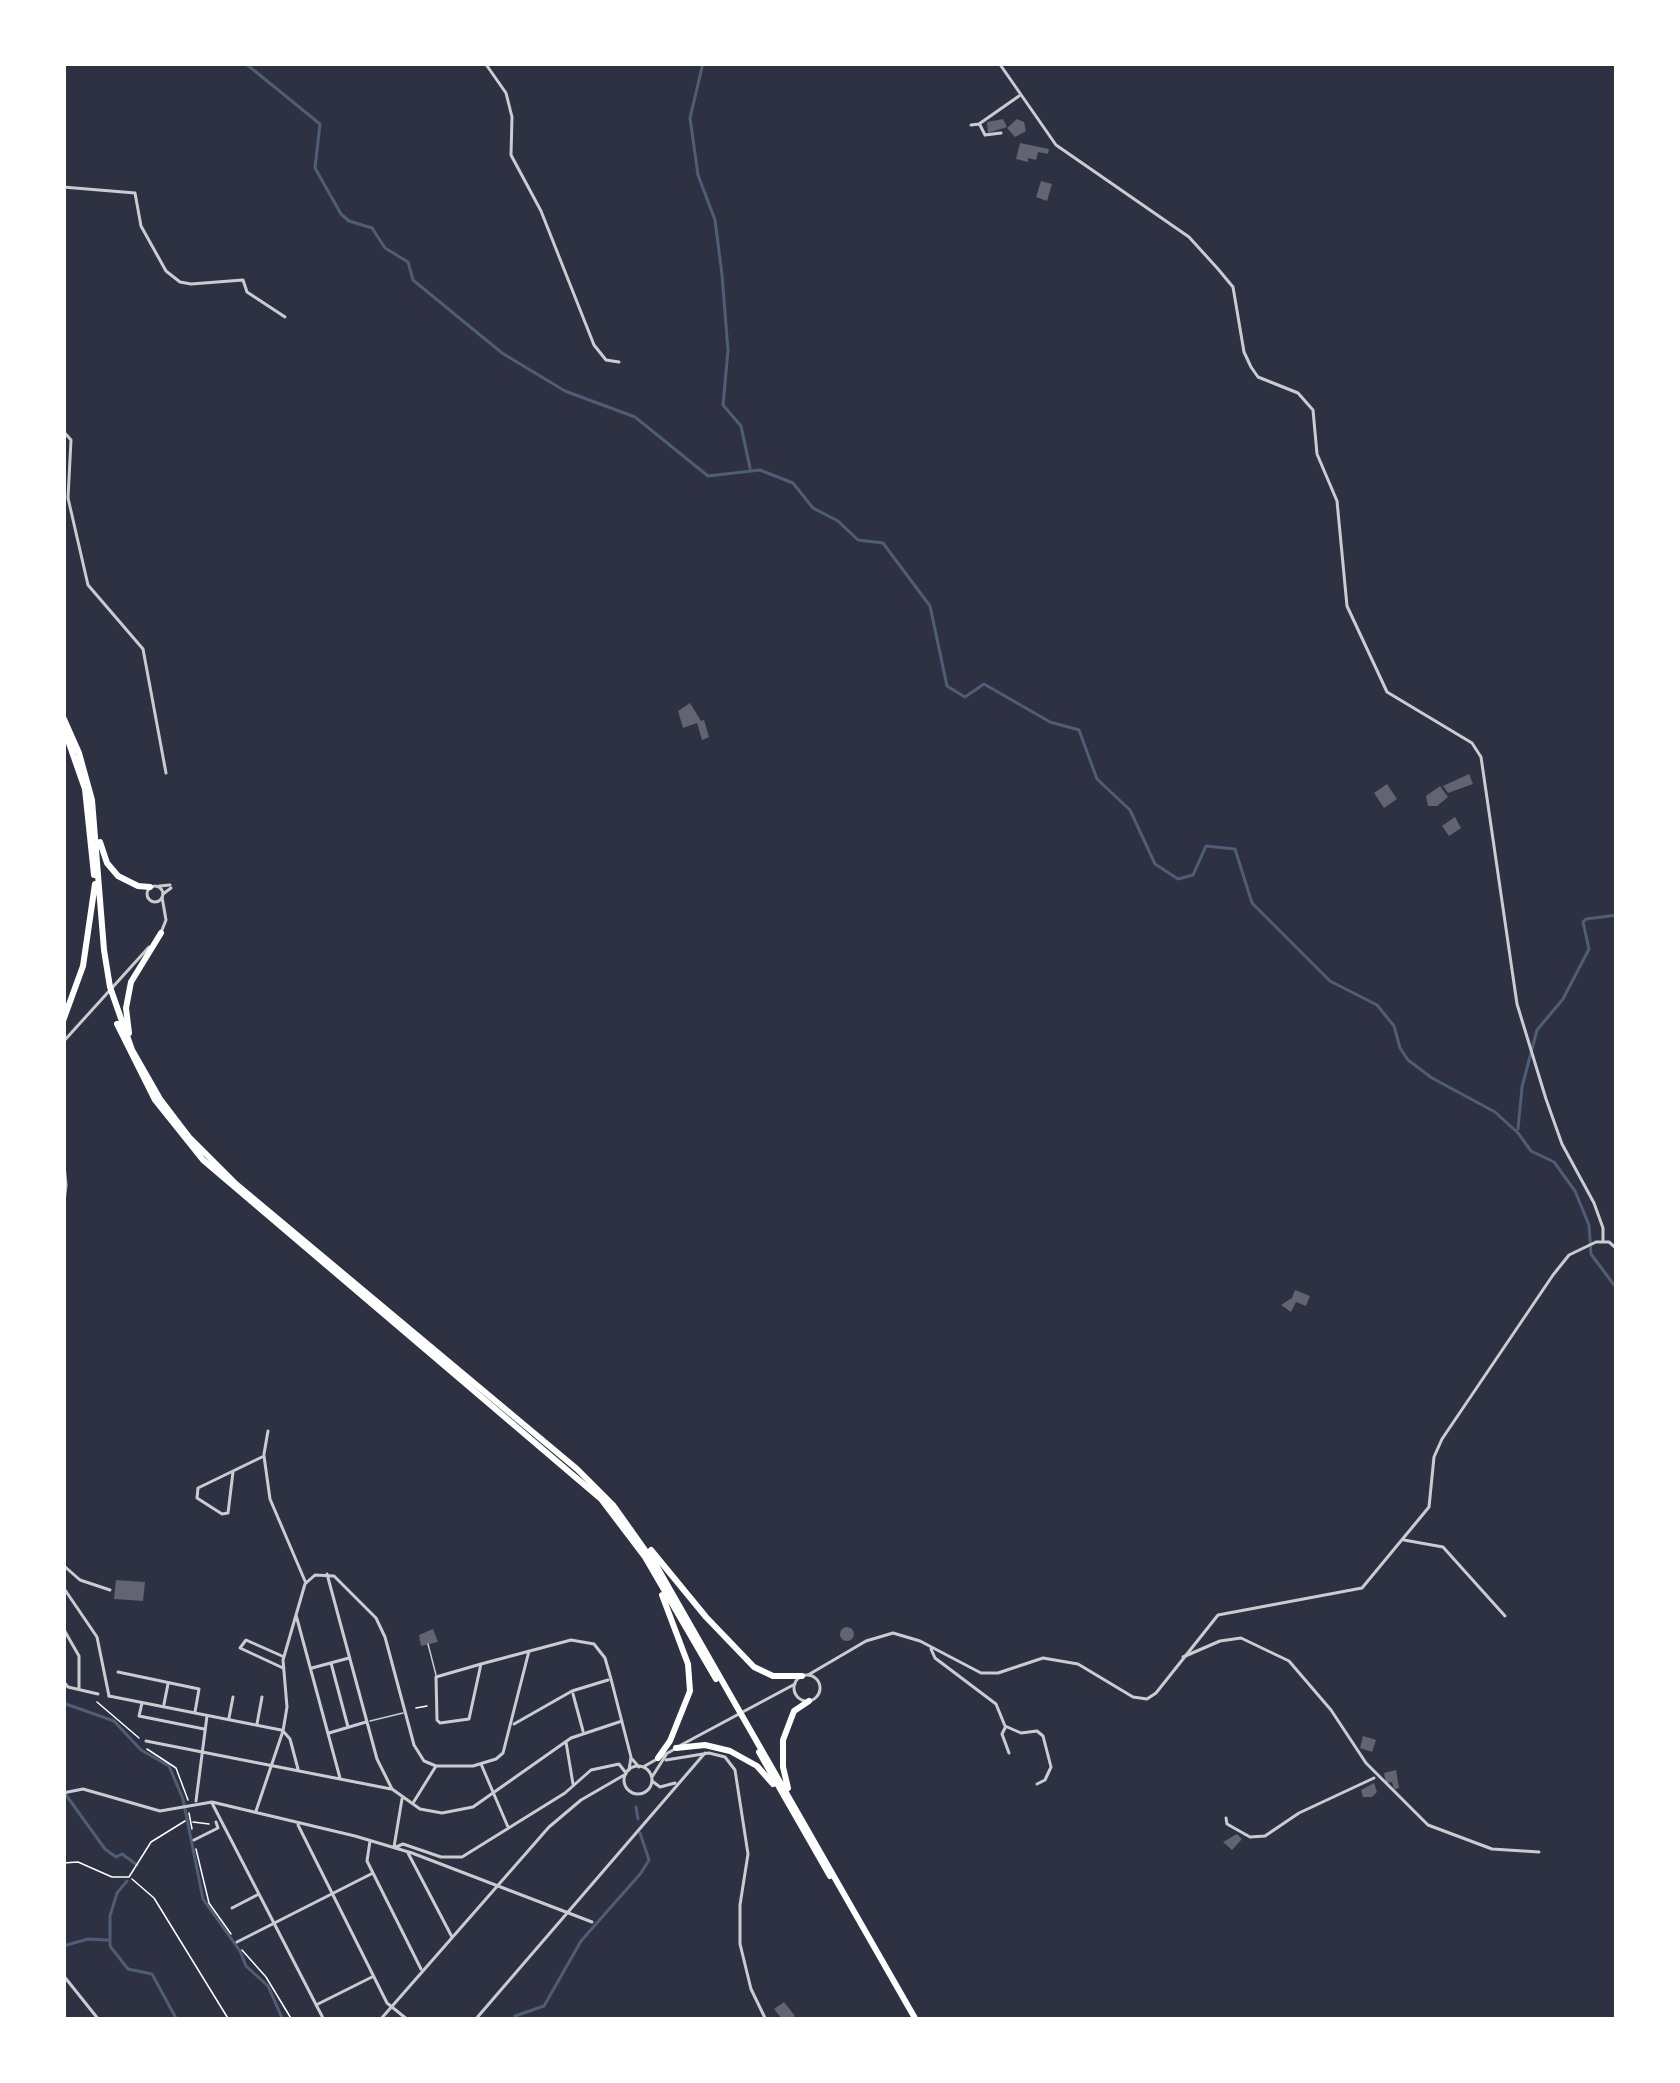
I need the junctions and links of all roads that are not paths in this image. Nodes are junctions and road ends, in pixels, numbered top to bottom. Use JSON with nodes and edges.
{"nodes":[{"id":1,"x":484,"y":63,"type":"edge"},
{"id":2,"x":999,"y":63,"type":"edge"},
{"id":3,"x":1020,"y":94,"type":"junction"},
{"id":4,"x":971,"y":124,"type":"dead end"},
{"id":5,"x":980,"y":124,"type":"junction"},
{"id":6,"x":1001,"y":133,"type":"dead end"},
{"id":7,"x":63,"y":187,"type":"edge"},
{"id":8,"x":285,"y":317,"type":"dead end"},
{"id":9,"x":619,"y":362,"type":"dead end"},
{"id":10,"x":63,"y":431,"type":"edge"},
{"id":11,"x":63,"y":717,"type":"edge"},
{"id":12,"x":63,"y":726,"type":"edge"},
{"id":13,"x":166,"y":772,"type":"dead end"},
{"id":14,"x":95,"y":822,"type":"junction"},
{"id":15,"x":95,"y":884,"type":"junction"},
{"id":16,"x":154,"y":887,"type":"junction"},
{"id":17,"x":163,"y":896,"type":"junction"},
{"id":18,"x":155,"y":902,"type":"junction"},
{"id":19,"x":164,"y":909,"type":"junction"},
{"id":20,"x":161,"y":933,"type":"junction"},
{"id":21,"x":107,"y":983,"type":"junction"},
{"id":22,"x":111,"y":997,"type":"junction"},
{"id":23,"x":63,"y":1021,"type":"edge"},
{"id":24,"x":63,"y":1042,"type":"edge"},
{"id":25,"x":134,"y":1054,"type":"junction"},
{"id":26,"x":63,"y":1155,"type":"edge"},
{"id":27,"x":63,"y":1210,"type":"edge"},
{"id":28,"x":1603,"y":1240,"type":"junction"},
{"id":29,"x":1617,"y":1249,"type":"edge"},
{"id":30,"x":268,"y":1431,"type":"dead end"},
{"id":31,"x":275,"y":1438,"type":"dead end"},
{"id":32,"x":267,"y":1439,"type":"junction"},
{"id":33,"x":264,"y":1456,"type":"junction"},
{"id":34,"x":232,"y":1472,"type":"junction"},
{"id":35,"x":618,"y":1515,"type":"junction"},
{"id":36,"x":1404,"y":1540,"type":"junction"},
{"id":37,"x":63,"y":1565,"type":"edge"},
{"id":38,"x":327,"y":1574,"type":"junction"},
{"id":39,"x":306,"y":1582,"type":"junction"},
{"id":40,"x":63,"y":1587,"type":"edge"},
{"id":41,"x":110,"y":1589,"type":"dead end"},
{"id":42,"x":296,"y":1616,"type":"junction"},
{"id":43,"x":1505,"y":1616,"type":"dead end"},
{"id":44,"x":63,"y":1628,"type":"edge"},
{"id":45,"x":428,"y":1644,"type":"dead end"},
{"id":46,"x":932,"y":1647,"type":"junction"},
{"id":47,"x":529,"y":1652,"type":"junction"},
{"id":48,"x":284,"y":1656,"type":"junction"},
{"id":49,"x":1183,"y":1657,"type":"junction"},
{"id":50,"x":349,"y":1658,"type":"junction"},
{"id":51,"x":331,"y":1663,"type":"junction"},
{"id":52,"x":481,"y":1664,"type":"junction"},
{"id":53,"x":823,"y":1667,"type":"junction"},
{"id":54,"x":283,"y":1668,"type":"junction"},
{"id":55,"x":310,"y":1669,"type":"junction"},
{"id":56,"x":118,"y":1672,"type":"dead end"},
{"id":57,"x":805,"y":1676,"type":"junction"},
{"id":58,"x":436,"y":1677,"type":"junction"},
{"id":59,"x":611,"y":1679,"type":"junction"},
{"id":60,"x":63,"y":1681,"type":"edge"},
{"id":61,"x":168,"y":1682,"type":"junction"},
{"id":62,"x":795,"y":1684,"type":"junction"},
{"id":63,"x":819,"y":1684,"type":"junction"},
{"id":64,"x":105,"y":1688,"type":"junction"},
{"id":65,"x":79,"y":1689,"type":"junction"},
{"id":66,"x":572,"y":1691,"type":"junction"},
{"id":67,"x":98,"y":1694,"type":"junction"},
{"id":68,"x":779,"y":1694,"type":"junction"},
{"id":69,"x":109,"y":1696,"type":"junction"},
{"id":70,"x":262,"y":1696,"type":"dead end"},
{"id":71,"x":233,"y":1697,"type":"dead end"},
{"id":72,"x":798,"y":1697,"type":"junction"},
{"id":73,"x":142,"y":1701,"type":"junction"},
{"id":74,"x":808,"y":1701,"type":"junction"},
{"id":75,"x":164,"y":1706,"type":"junction"},
{"id":76,"x":407,"y":1711,"type":"junction"},
{"id":77,"x":195,"y":1712,"type":"junction"},
{"id":78,"x":207,"y":1715,"type":"junction"},
{"id":79,"x":229,"y":1720,"type":"junction"},
{"id":80,"x":285,"y":1720,"type":"junction"},
{"id":81,"x":622,"y":1720,"type":"junction"},
{"id":82,"x":366,"y":1722,"type":"junction"},
{"id":83,"x":1005,"y":1724,"type":"junction"},
{"id":84,"x":256,"y":1725,"type":"junction"},
{"id":85,"x":512,"y":1725,"type":"junction"},
{"id":86,"x":746,"y":1725,"type":"junction"},
{"id":87,"x":348,"y":1727,"type":"junction"},
{"id":88,"x":205,"y":1729,"type":"junction"},
{"id":89,"x":283,"y":1731,"type":"junction"},
{"id":90,"x":583,"y":1732,"type":"junction"},
{"id":91,"x":327,"y":1733,"type":"junction"},
{"id":92,"x":291,"y":1740,"type":"junction"},
{"id":93,"x":146,"y":1741,"type":"dead end"},
{"id":94,"x":280,"y":1741,"type":"junction"},
{"id":95,"x":566,"y":1742,"type":"junction"},
{"id":96,"x":676,"y":1748,"type":"junction"},
{"id":97,"x":200,"y":1753,"type":"junction"},
{"id":98,"x":705,"y":1753,"type":"junction"},
{"id":99,"x":1010,"y":1754,"type":"dead end"},
{"id":100,"x":685,"y":1756,"type":"junction"},
{"id":101,"x":631,"y":1757,"type":"junction"},
{"id":102,"x":662,"y":1758,"type":"junction"},
{"id":103,"x":482,"y":1764,"type":"junction"},
{"id":104,"x":269,"y":1766,"type":"junction"},
{"id":105,"x":436,"y":1766,"type":"junction"},
{"id":106,"x":641,"y":1767,"type":"junction"},
{"id":107,"x":691,"y":1768,"type":"junction"},
{"id":108,"x":298,"y":1771,"type":"junction"},
{"id":109,"x":627,"y":1772,"type":"junction"},
{"id":110,"x":1378,"y":1776,"type":"junction"},
{"id":111,"x":652,"y":1779,"type":"junction"},
{"id":112,"x":681,"y":1779,"type":"junction"},
{"id":113,"x":340,"y":1780,"type":"junction"},
{"id":114,"x":613,"y":1783,"type":"junction"},
{"id":115,"x":1037,"y":1784,"type":"dead end"},
{"id":116,"x":573,"y":1786,"type":"junction"},
{"id":117,"x":392,"y":1789,"type":"junction"},
{"id":118,"x":627,"y":1789,"type":"junction"},
{"id":119,"x":63,"y":1793,"type":"edge"},
{"id":120,"x":494,"y":1794,"type":"junction"},
{"id":121,"x":784,"y":1796,"type":"junction"},
{"id":122,"x":403,"y":1797,"type":"junction"},
{"id":123,"x":197,"y":1802,"type":"junction"},
{"id":124,"x":212,"y":1802,"type":"junction"},
{"id":125,"x":225,"y":1805,"type":"junction"},
{"id":126,"x":412,"y":1805,"type":"junction"},
{"id":127,"x":797,"y":1810,"type":"junction"},
{"id":128,"x":219,"y":1812,"type":"junction"},
{"id":129,"x":255,"y":1813,"type":"junction"},
{"id":130,"x":1226,"y":1817,"type":"dead end"},
{"id":131,"x":216,"y":1822,"type":"road end"},
{"id":132,"x":297,"y":1823,"type":"junction"},
{"id":133,"x":508,"y":1828,"type":"junction"},
{"id":134,"x":194,"y":1840,"type":"road end"},
{"id":135,"x":370,"y":1840,"type":"junction"},
{"id":136,"x":394,"y":1847,"type":"junction"},
{"id":137,"x":406,"y":1851,"type":"junction"},
{"id":138,"x":1539,"y":1852,"type":"dead end"},
{"id":139,"x":423,"y":1857,"type":"junction"},
{"id":140,"x":415,"y":1864,"type":"junction"},
{"id":141,"x":373,"y":1873,"type":"junction"},
{"id":142,"x":498,"y":1884,"type":"junction"},
{"id":143,"x":260,"y":1893,"type":"junction"},
{"id":144,"x":332,"y":1894,"type":"junction"},
{"id":145,"x":232,"y":1908,"type":"dead end"},
{"id":146,"x":567,"y":1913,"type":"junction"},
{"id":147,"x":592,"y":1922,"type":"dead end"},
{"id":148,"x":275,"y":1923,"type":"junction"},
{"id":149,"x":452,"y":1937,"type":"junction"},
{"id":150,"x":237,"y":1942,"type":"road end"},
{"id":151,"x":422,"y":1970,"type":"junction"},
{"id":152,"x":63,"y":1975,"type":"edge"},
{"id":153,"x":374,"y":1976,"type":"junction"},
{"id":154,"x":316,"y":2005,"type":"junction"},
{"id":155,"x":391,"y":2006,"type":"junction"},
{"id":156,"x":99,"y":2020,"type":"edge"},
{"id":157,"x":324,"y":2020,"type":"edge"},
{"id":158,"x":380,"y":2020,"type":"edge"},
{"id":159,"x":408,"y":2020,"type":"edge"},
{"id":160,"x":476,"y":2020,"type":"edge"},
{"id":161,"x":766,"y":2020,"type":"edge"},
{"id":162,"x":914,"y":2020,"type":"edge"}],
"edges":[{"from":1,"to":9,"type":"street"},
{"from":2,"to":3,"type":"street"},
{"from":3,"to":5,"type":"street"},
{"from":3,"to":28,"type":"street"},
{"from":4,"to":5,"type":"street"},
{"from":5,"to":6,"type":"street"},
{"from":7,"to":8,"type":"street"},
{"from":10,"to":13,"type":"street"},
{"from":11,"to":14,"type":"highway"},
{"from":12,"to":15,"type":"highway"},
{"from":14,"to":16,"type":"highway"},
{"from":14,"to":21,"type":"highway"},
{"from":15,"to":21,"type":"highway"},
{"from":15,"to":23,"type":"highway"},
{"from":16,"to":17,"type":"street"},
{"from":16,"to":17,"type":"street"},
{"from":16,"to":18,"type":"street"},
{"from":17,"to":18,"type":"street"},
{"from":17,"to":19,"type":"street"},
{"from":18,"to":19,"type":"street"},
{"from":19,"to":20,"type":"street"},
{"from":20,"to":24,"type":"street"},
{"from":20,"to":25,"type":"highway"},
{"from":21,"to":22,"type":"highway"},
{"from":22,"to":25,"type":"highway"},
{"from":22,"to":35,"type":"highway"},
{"from":25,"to":35,"type":"highway"},
{"from":26,"to":27,"type":"street"},
{"from":28,"to":29,"type":"street"},
{"from":28,"to":36,"type":"street"},
{"from":30,"to":32,"type":"street"},
{"from":31,"to":32,"type":"street"},
{"from":32,"to":33,"type":"street"},
{"from":33,"to":34,"type":"street"},
{"from":33,"to":39,"type":"street"},
{"from":34,"to":34,"type":"street"},
{"from":35,"to":57,"type":"highway"},
{"from":35,"to":86,"type":"highway"},
{"from":35,"to":102,"type":"highway"},
{"from":36,"to":43,"type":"street"},
{"from":36,"to":49,"type":"street"},
{"from":37,"to":41,"type":"street"},
{"from":38,"to":39,"type":"street"},
{"from":38,"to":50,"type":"street"},
{"from":38,"to":76,"type":"street"},
{"from":39,"to":42,"type":"street"},
{"from":40,"to":64,"type":"street"},
{"from":42,"to":48,"type":"street"},
{"from":42,"to":55,"type":"street"},
{"from":44,"to":65,"type":"street"},
{"from":45,"to":58,"type":"street"},
{"from":46,"to":49,"type":"street"},
{"from":46,"to":53,"type":"street"},
{"from":46,"to":83,"type":"street"},
{"from":47,"to":52,"type":"street"},
{"from":47,"to":59,"type":"street"},
{"from":47,"to":85,"type":"street"},
{"from":48,"to":54,"type":"street"},
{"from":48,"to":54,"type":"street"},
{"from":49,"to":110,"type":"street"},
{"from":50,"to":51,"type":"street"},
{"from":50,"to":82,"type":"street"},
{"from":51,"to":55,"type":"street"},
{"from":51,"to":87,"type":"street"},
{"from":52,"to":58,"type":"street"},
{"from":52,"to":58,"type":"street"},
{"from":53,"to":57,"type":"street"},
{"from":53,"to":63,"type":"street"},
{"from":54,"to":80,"type":"street"},
{"from":55,"to":91,"type":"street"},
{"from":56,"to":61,"type":"street"},
{"from":57,"to":62,"type":"street"},
{"from":57,"to":63,"type":"street"},
{"from":59,"to":66,"type":"street"},
{"from":59,"to":81,"type":"street"},
{"from":60,"to":65,"type":"street"},
{"from":61,"to":75,"type":"street"},
{"from":61,"to":77,"type":"street"},
{"from":62,"to":68,"type":"street"},
{"from":62,"to":72,"type":"street"},
{"from":63,"to":74,"type":"street"},
{"from":64,"to":67,"type":"street"},
{"from":64,"to":69,"type":"street"},
{"from":65,"to":67,"type":"street"},
{"from":66,"to":85,"type":"street"},
{"from":66,"to":90,"type":"street"},
{"from":67,"to":69,"type":"street"},
{"from":68,"to":72,"type":"street"},
{"from":68,"to":96,"type":"street"},
{"from":69,"to":73,"type":"street"},
{"from":70,"to":84,"type":"street"},
{"from":71,"to":79,"type":"street"},
{"from":72,"to":74,"type":"street"},
{"from":73,"to":75,"type":"street"},
{"from":73,"to":88,"type":"street"},
{"from":74,"to":127,"type":"highway"},
{"from":75,"to":77,"type":"street"},
{"from":76,"to":82,"type":"street"},
{"from":76,"to":105,"type":"street"},
{"from":77,"to":78,"type":"street"},
{"from":78,"to":79,"type":"street"},
{"from":78,"to":88,"type":"street"},
{"from":79,"to":84,"type":"street"},
{"from":80,"to":89,"type":"street"},
{"from":80,"to":92,"type":"street"},
{"from":81,"to":90,"type":"street"},
{"from":81,"to":101,"type":"street"},
{"from":82,"to":87,"type":"street"},
{"from":82,"to":117,"type":"street"},
{"from":83,"to":99,"type":"street"},
{"from":83,"to":115,"type":"street"},
{"from":84,"to":89,"type":"street"},
{"from":85,"to":103,"type":"street"},
{"from":86,"to":121,"type":"highway"},
{"from":86,"to":127,"type":"highway"},
{"from":87,"to":91,"type":"street"},
{"from":88,"to":97,"type":"street"},
{"from":89,"to":92,"type":"street"},
{"from":89,"to":94,"type":"street"},
{"from":90,"to":95,"type":"street"},
{"from":91,"to":113,"type":"street"},
{"from":92,"to":94,"type":"street"},
{"from":92,"to":108,"type":"street"},
{"from":93,"to":97,"type":"street"},
{"from":94,"to":104,"type":"street"},
{"from":95,"to":116,"type":"street"},
{"from":95,"to":120,"type":"street"},
{"from":96,"to":102,"type":"street"},
{"from":96,"to":121,"type":"highway"},
{"from":97,"to":104,"type":"street"},
{"from":97,"to":123,"type":"street"},
{"from":98,"to":100,"type":"street"},
{"from":98,"to":107,"type":"street"},
{"from":98,"to":161,"type":"street"},
{"from":100,"to":102,"type":"street"},
{"from":100,"to":107,"type":"street"},
{"from":101,"to":106,"type":"street"},
{"from":101,"to":109,"type":"street"},
{"from":102,"to":106,"type":"street"},
{"from":102,"to":111,"type":"street"},
{"from":103,"to":105,"type":"street"},
{"from":103,"to":120,"type":"street"},
{"from":104,"to":108,"type":"street"},
{"from":104,"to":129,"type":"street"},
{"from":105,"to":126,"type":"street"},
{"from":106,"to":109,"type":"street"},
{"from":106,"to":111,"type":"street"},
{"from":107,"to":112,"type":"street"},
{"from":108,"to":113,"type":"street"},
{"from":109,"to":114,"type":"street"},
{"from":109,"to":116,"type":"street"},
{"from":109,"to":118,"type":"street"},
{"from":110,"to":130,"type":"street"},
{"from":110,"to":138,"type":"street"},
{"from":111,"to":112,"type":"street"},
{"from":111,"to":118,"type":"street"},
{"from":112,"to":146,"type":"street"},
{"from":113,"to":117,"type":"street"},
{"from":114,"to":118,"type":"street"},
{"from":114,"to":142,"type":"street"},
{"from":116,"to":133,"type":"street"},
{"from":117,"to":122,"type":"street"},
{"from":119,"to":123,"type":"street"},
{"from":120,"to":126,"type":"street"},
{"from":120,"to":133,"type":"street"},
{"from":121,"to":162,"type":"highway"},
{"from":122,"to":126,"type":"street"},
{"from":122,"to":136,"type":"street"},
{"from":123,"to":124,"type":"street"},
{"from":124,"to":125,"type":"street"},
{"from":124,"to":128,"type":"street"},
{"from":125,"to":128,"type":"street"},
{"from":125,"to":129,"type":"street"},
{"from":127,"to":162,"type":"highway"},
{"from":128,"to":143,"type":"street"},
{"from":129,"to":132,"type":"street"},
{"from":131,"to":134,"type":"street"},
{"from":132,"to":135,"type":"street"},
{"from":132,"to":144,"type":"street"},
{"from":133,"to":136,"type":"street"},
{"from":135,"to":136,"type":"street"},
{"from":135,"to":141,"type":"street"},
{"from":136,"to":137,"type":"street"},
{"from":137,"to":139,"type":"street"},
{"from":137,"to":140,"type":"street"},
{"from":139,"to":140,"type":"street"},
{"from":139,"to":142,"type":"street"},
{"from":140,"to":149,"type":"street"},
{"from":141,"to":144,"type":"street"},
{"from":141,"to":151,"type":"street"},
{"from":142,"to":146,"type":"street"},
{"from":142,"to":149,"type":"street"},
{"from":143,"to":145,"type":"street"},
{"from":143,"to":148,"type":"street"},
{"from":144,"to":148,"type":"street"},
{"from":144,"to":153,"type":"street"},
{"from":146,"to":147,"type":"street"},
{"from":146,"to":160,"type":"street"},
{"from":148,"to":150,"type":"street"},
{"from":148,"to":154,"type":"street"},
{"from":149,"to":151,"type":"street"},
{"from":151,"to":155,"type":"street"},
{"from":152,"to":156,"type":"street"},
{"from":153,"to":154,"type":"street"},
{"from":153,"to":155,"type":"street"},
{"from":154,"to":157,"type":"street"},
{"from":155,"to":158,"type":"street"},
{"from":155,"to":159,"type":"street"}]}
